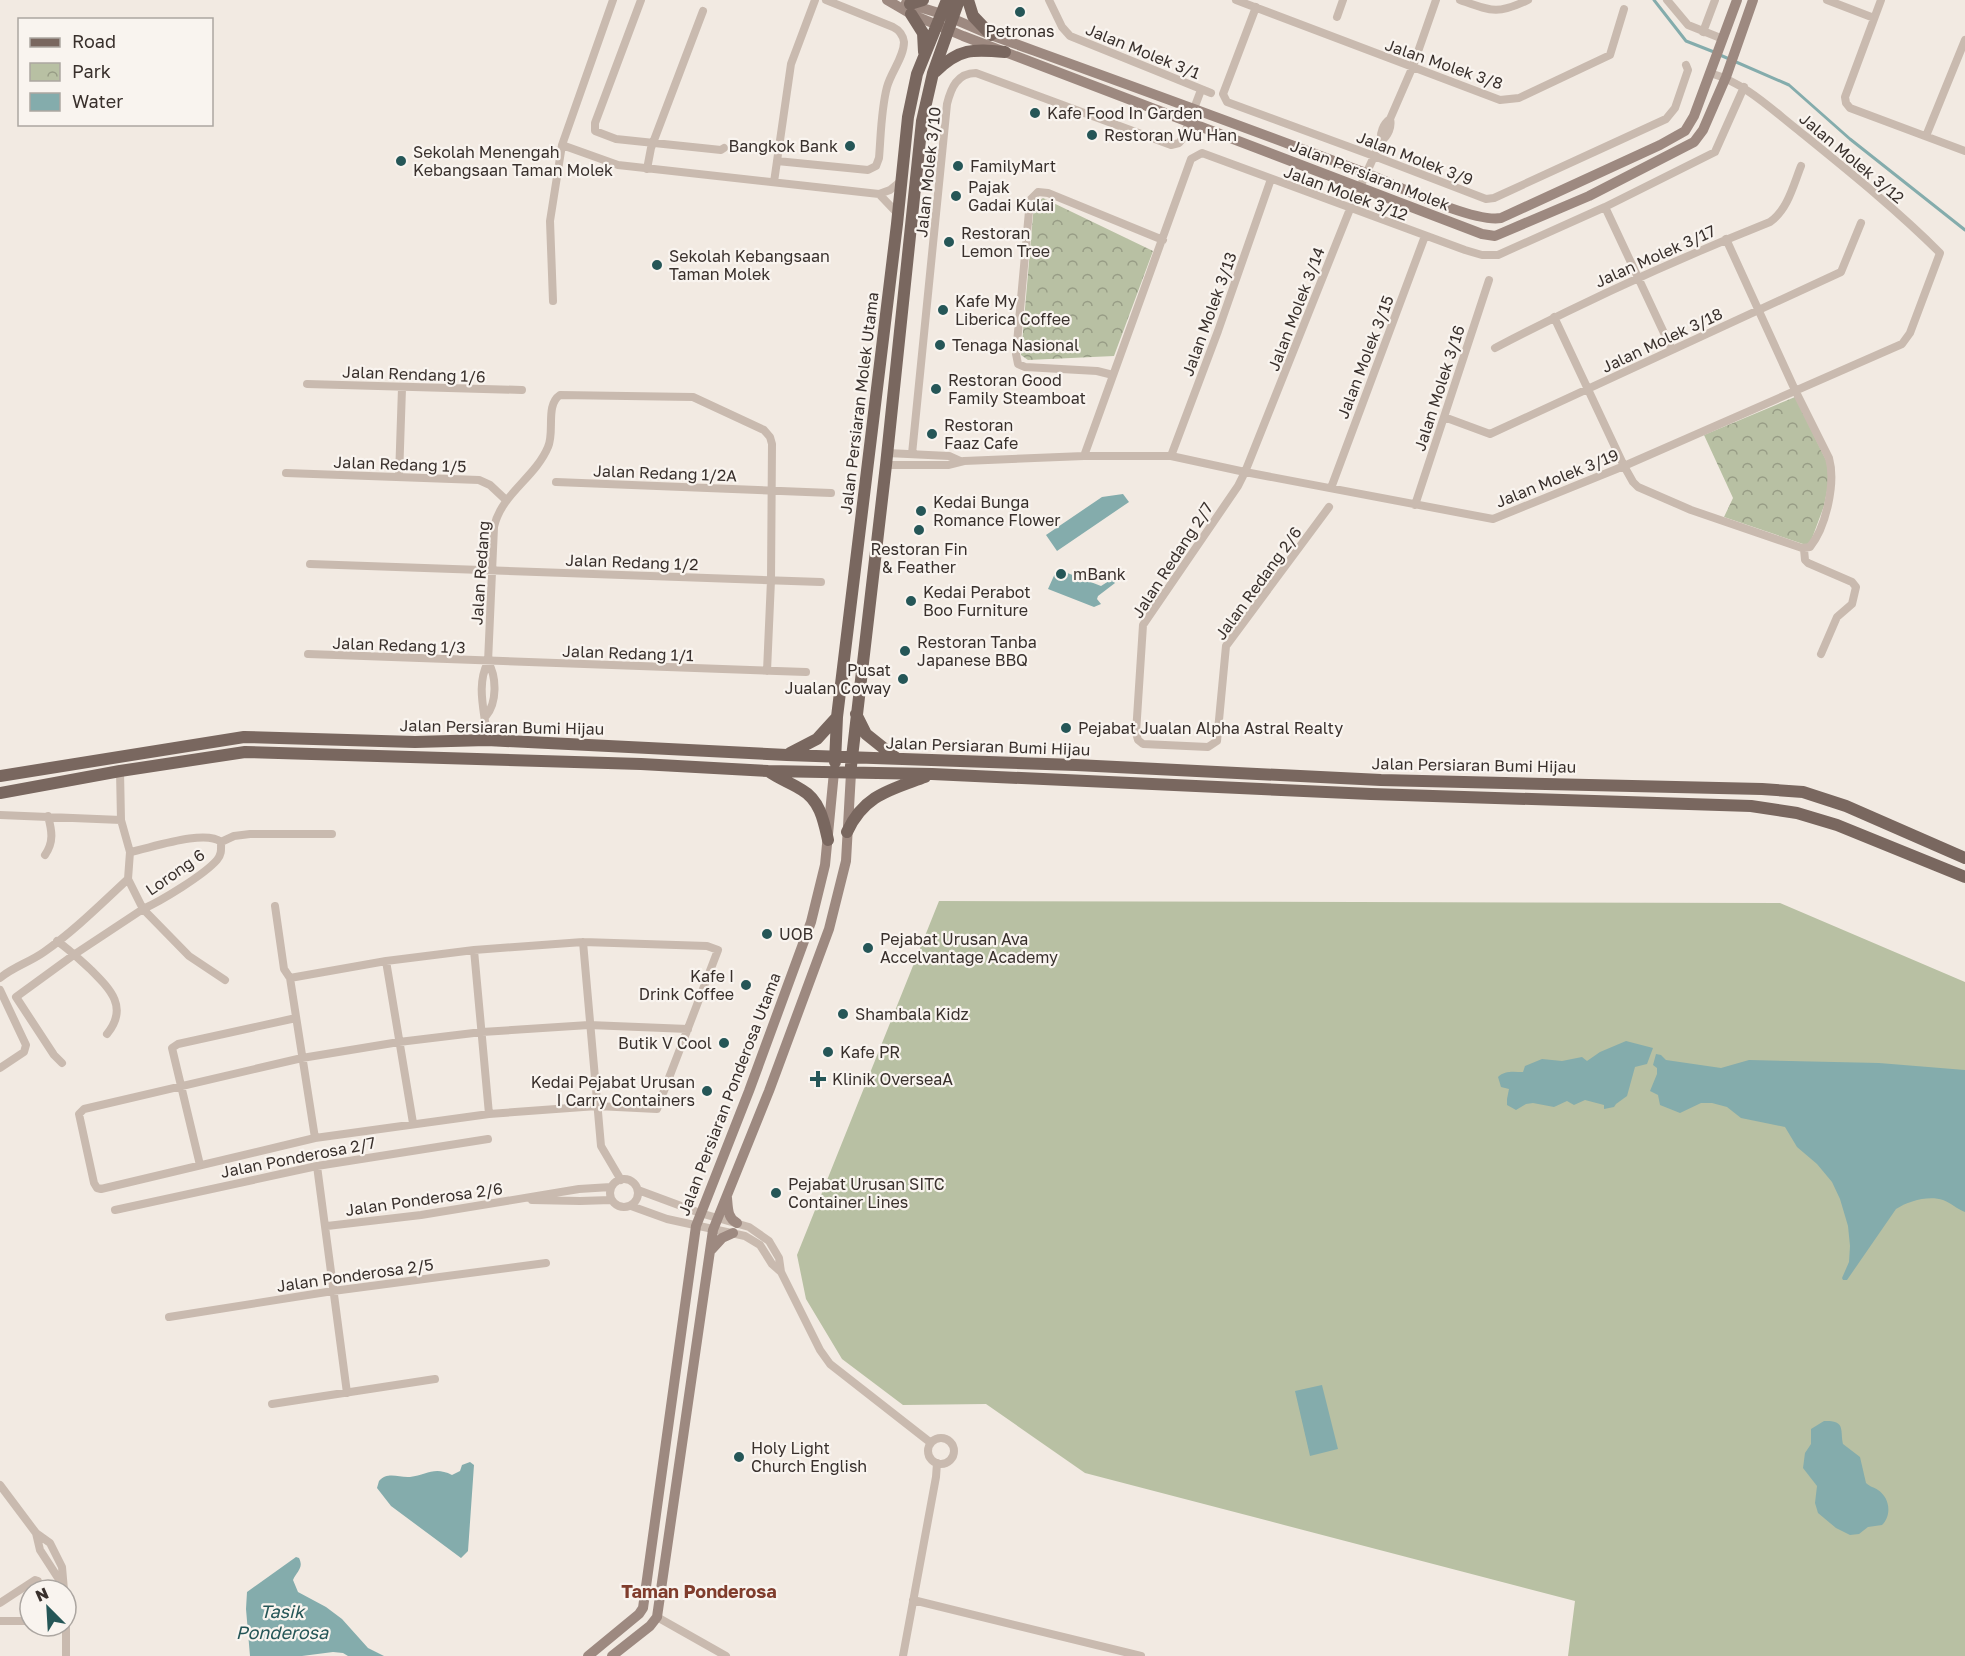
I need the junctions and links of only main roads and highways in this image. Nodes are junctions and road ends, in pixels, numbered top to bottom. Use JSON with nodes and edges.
{"nodes":[{"id":1,"x":889,"y":0,"type":"edge"},
{"id":2,"x":923,"y":0,"type":"edge"},
{"id":3,"x":947,"y":0,"type":"edge"},
{"id":4,"x":959,"y":0,"type":"edge"},
{"id":5,"x":968,"y":0,"type":"edge"},
{"id":6,"x":1737,"y":0,"type":"edge"},
{"id":7,"x":1753,"y":0,"type":"edge"},
{"id":8,"x":911,"y":9,"type":"junction"},
{"id":9,"x":945,"y":22,"type":"junction"},
{"id":10,"x":991,"y":34,"type":"junction"},
{"id":11,"x":1005,"y":52,"type":"junction"},
{"id":12,"x":924,"y":56,"type":"junction"},
{"id":13,"x":933,"y":73,"type":"junction"},
{"id":14,"x":856,"y":713,"type":"junction"},
{"id":15,"x":837,"y":717,"type":"junction"},
{"id":16,"x":487,"y":740,"type":"junction"},
{"id":17,"x":786,"y":755,"type":"junction"},
{"id":18,"x":835,"y":756,"type":"junction"},
{"id":19,"x":852,"y":757,"type":"junction"},
{"id":20,"x":443,"y":758,"type":"junction"},
{"id":21,"x":897,"y":759,"type":"junction"},
{"id":22,"x":539,"y":762,"type":"junction"},
{"id":23,"x":1178,"y":769,"type":"junction"},
{"id":24,"x":768,"y":771,"type":"junction"},
{"id":25,"x":834,"y":772,"type":"junction"},
{"id":26,"x":851,"y":773,"type":"junction"},
{"id":27,"x":932,"y":774,"type":"junction"},
{"id":28,"x":1287,"y":775,"type":"junction"},
{"id":29,"x":0,"y":776,"type":"edge"},
{"id":30,"x":1176,"y":786,"type":"junction"},
{"id":31,"x":1283,"y":790,"type":"junction"},
{"id":32,"x":0,"y":793,"type":"edge"},
{"id":33,"x":847,"y":832,"type":"junction"},
{"id":34,"x":828,"y":840,"type":"junction"},
{"id":35,"x":1965,"y":858,"type":"edge"},
{"id":36,"x":1965,"y":877,"type":"edge"},
{"id":37,"x":727,"y":1197,"type":"junction"},
{"id":38,"x":708,"y":1256,"type":"junction"},
{"id":39,"x":588,"y":1656,"type":"edge"},
{"id":40,"x":612,"y":1656,"type":"edge"}],
"edges":[{"from":1,"to":8,"type":"main road","name":"Jalan Persiaran Molek"},
{"from":2,"to":8,"type":"main road"},
{"from":3,"to":9,"type":"main road"},
{"from":4,"to":9,"type":"main road"},
{"from":5,"to":10,"type":"main road"},
{"from":6,"to":10,"type":"main road","name":"Jalan Persiaran Molek"},
{"from":7,"to":11,"type":"main road","name":"Jalan Persiaran Molek"},
{"from":8,"to":9,"type":"main road","name":"Jalan Persiaran Molek"},
{"from":8,"to":12,"type":"main road"},
{"from":9,"to":10,"type":"main road","name":"Jalan Persiaran Molek"},
{"from":9,"to":11,"type":"main road","name":"Jalan Persiaran Molek"},
{"from":9,"to":12,"type":"main road","name":"Jalan Persiaran Molek Utama"},
{"from":9,"to":13,"type":"main road"},
{"from":11,"to":13,"type":"main road"},
{"from":12,"to":15,"type":"main road","name":"Jalan Persiaran Molek Utama"},
{"from":13,"to":14,"type":"main road"},
{"from":14,"to":19,"type":"main road"},
{"from":14,"to":21,"type":"main road"},
{"from":15,"to":17,"type":"main road"},
{"from":15,"to":18,"type":"main road","name":"Jalan Persiaran Molek Utama"},
{"from":16,"to":17,"type":"main road","name":"Jalan Persiaran Bumi Hijau"},
{"from":16,"to":20,"type":"main road"},
{"from":16,"to":22,"type":"main road"},
{"from":16,"to":29,"type":"main road","name":"Jalan Persiaran Bumi Hijau"},
{"from":17,"to":18,"type":"main road","name":"Jalan Persiaran Bumi Hijau"},
{"from":18,"to":19,"type":"main road","name":"Jalan Persiaran Bumi Hijau"},
{"from":18,"to":25,"type":"main road","name":"Jalan Persiaran Molek Utama"},
{"from":19,"to":21,"type":"main road","name":"Jalan Persiaran Bumi Hijau"},
{"from":19,"to":26,"type":"main road"},
{"from":20,"to":22,"type":"main road","name":"Jalan Persiaran Bumi Hijau"},
{"from":20,"to":32,"type":"main road","name":"Jalan Persiaran Bumi Hijau"},
{"from":21,"to":23,"type":"main road","name":"Jalan Persiaran Bumi Hijau"},
{"from":22,"to":24,"type":"main road","name":"Jalan Persiaran Bumi Hijau"},
{"from":23,"to":28,"type":"main road","name":"Jalan Persiaran Bumi Hijau"},
{"from":23,"to":30,"type":"main road"},
{"from":24,"to":25,"type":"main road","name":"Jalan Persiaran Bumi Hijau"},
{"from":24,"to":34,"type":"main road"},
{"from":25,"to":26,"type":"main road","name":"Jalan Persiaran Bumi Hijau"},
{"from":25,"to":34,"type":"main road","name":"Jalan Persiaran Ponderosa Utama"},
{"from":26,"to":27,"type":"main road","name":"Jalan Persiaran Bumi Hijau"},
{"from":26,"to":33,"type":"main road","name":"Jalan Persiaran Ponderosa Utama"},
{"from":27,"to":30,"type":"main road","name":"Jalan Persiaran Bumi Hijau"},
{"from":27,"to":33,"type":"main road"},
{"from":28,"to":31,"type":"main road"},
{"from":28,"to":35,"type":"main road","name":"Jalan Persiaran Bumi Hijau"},
{"from":30,"to":31,"type":"main road","name":"Jalan Persiaran Bumi Hijau"},
{"from":31,"to":36,"type":"main road","name":"Jalan Persiaran Bumi Hijau"},
{"from":33,"to":37,"type":"main road","name":"Jalan Persiaran Ponderosa Utama"},
{"from":34,"to":39,"type":"main road","name":"Jalan Persiaran Ponderosa Utama"},
{"from":37,"to":38,"type":"main road","name":"Jalan Persiaran Ponderosa Utama"},
{"from":37,"to":38,"type":"main road"},
{"from":38,"to":40,"type":"main road","name":"Jalan Persiaran Ponderosa Utama"}]}
